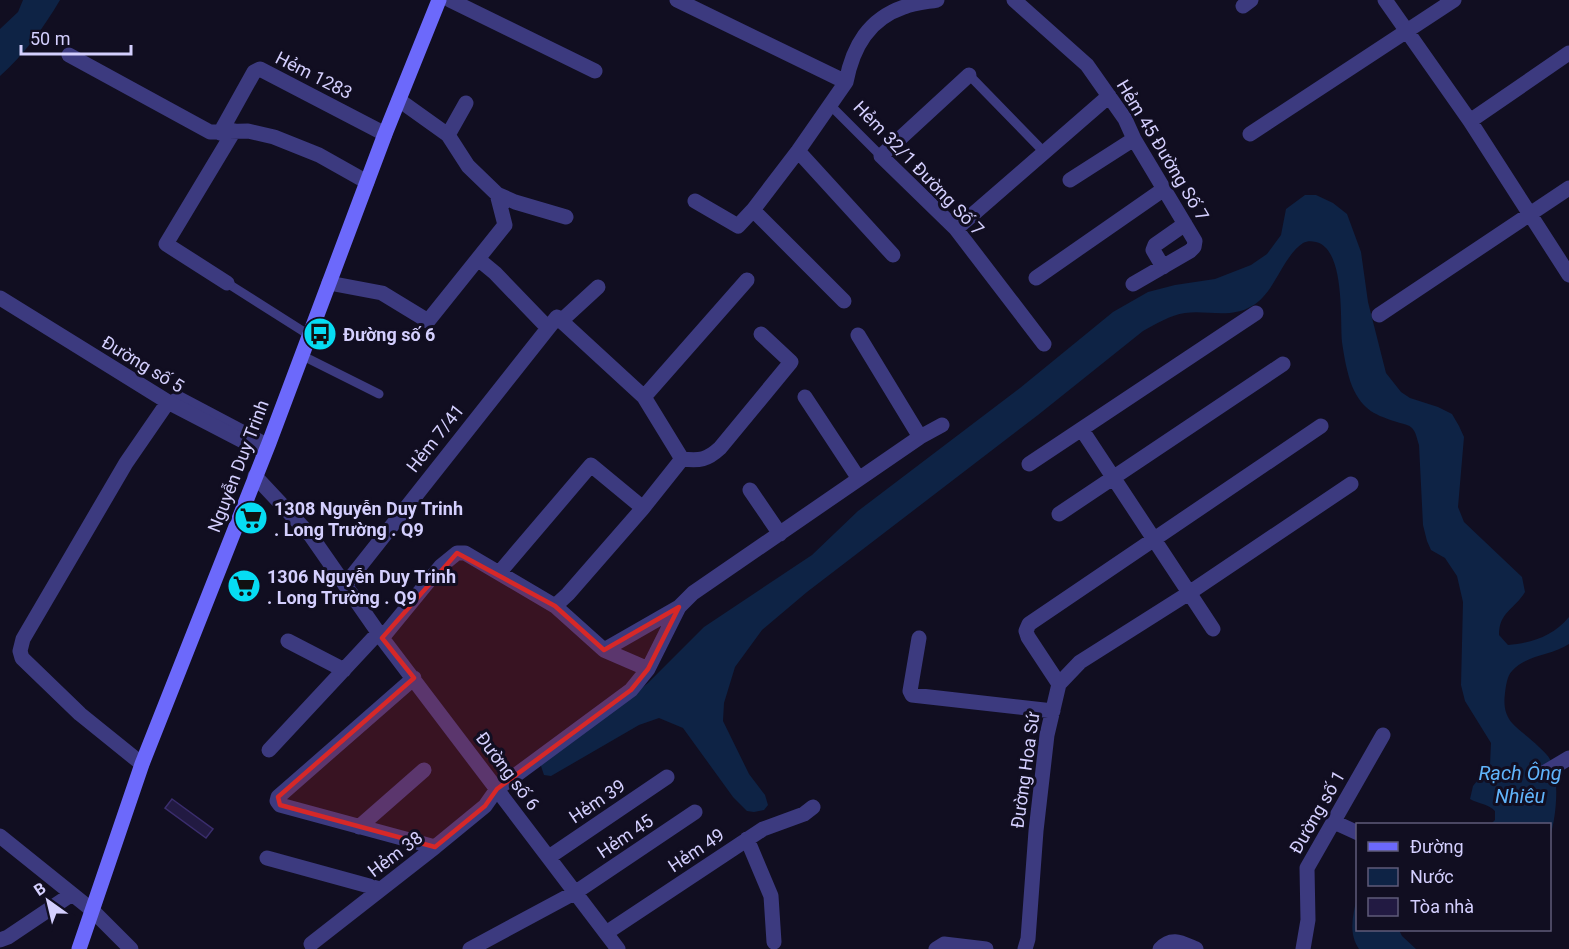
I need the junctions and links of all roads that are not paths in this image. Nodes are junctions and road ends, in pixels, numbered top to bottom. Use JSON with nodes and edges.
{"nodes":[{"id":1,"x":439,"y":0,"type":"edge"},
{"id":2,"x":450,"y":0,"type":"edge"},
{"id":3,"x":677,"y":0,"type":"edge"},
{"id":4,"x":937,"y":0,"type":"edge"},
{"id":5,"x":1014,"y":0,"type":"edge"},
{"id":6,"x":1385,"y":0,"type":"edge"},
{"id":7,"x":1454,"y":0,"type":"edge"},
{"id":8,"x":1407,"y":31,"type":"junction"},
{"id":9,"x":1569,"y":53,"type":"edge"},
{"id":10,"x":69,"y":55,"type":"dead end"},
{"id":11,"x":595,"y":71,"type":"dead end"},
{"id":12,"x":969,"y":75,"type":"joint"},
{"id":13,"x":846,"y":82,"type":"junction"},
{"id":14,"x":1109,"y":96,"type":"junction"},
{"id":15,"x":399,"y":100,"type":"junction"},
{"id":16,"x":466,"y":103,"type":"dead end"},
{"id":17,"x":830,"y":105,"type":"junction"},
{"id":18,"x":1470,"y":121,"type":"junction"},
{"id":19,"x":227,"y":132,"type":"junction"},
{"id":20,"x":385,"y":134,"type":"junction"},
{"id":21,"x":1250,"y":134,"type":"dead end"},
{"id":22,"x":448,"y":135,"type":"junction"},
{"id":23,"x":1134,"y":139,"type":"junction"},
{"id":24,"x":798,"y":151,"type":"junction"},
{"id":25,"x":1044,"y":152,"type":"junction"},
{"id":26,"x":882,"y":156,"type":"junction"},
{"id":27,"x":1070,"y":180,"type":"dead end"},
{"id":28,"x":367,"y":182,"type":"junction"},
{"id":29,"x":1569,"y":188,"type":"edge"},
{"id":30,"x":1164,"y":189,"type":"junction"},
{"id":31,"x":497,"y":194,"type":"junction"},
{"id":32,"x":695,"y":201,"type":"dead end"},
{"id":33,"x":753,"y":210,"type":"junction"},
{"id":34,"x":1529,"y":214,"type":"junction"},
{"id":35,"x":566,"y":217,"type":"dead end"},
{"id":36,"x":1185,"y":224,"type":"junction"},
{"id":37,"x":956,"y":229,"type":"junction"},
{"id":38,"x":893,"y":255,"type":"dead end"},
{"id":39,"x":478,"y":259,"type":"junction"},
{"id":40,"x":1163,"y":267,"type":"junction"},
{"id":41,"x":1569,"y":275,"type":"edge"},
{"id":42,"x":1036,"y":278,"type":"dead end"},
{"id":43,"x":747,"y":280,"type":"dead end"},
{"id":44,"x":226,"y":283,"type":"joint"},
{"id":45,"x":329,"y":284,"type":"junction"},
{"id":46,"x":1132,"y":284,"type":"dead end"},
{"id":47,"x":598,"y":287,"type":"dead end"},
{"id":48,"x":3,"y":300,"type":"edge"},
{"id":49,"x":844,"y":301,"type":"dead end"},
{"id":50,"x":1256,"y":313,"type":"dead end"},
{"id":51,"x":1379,"y":315,"type":"dead end"},
{"id":52,"x":555,"y":322,"type":"junction"},
{"id":53,"x":761,"y":334,"type":"dead end"},
{"id":54,"x":309,"y":335,"type":"junction"},
{"id":55,"x":858,"y":335,"type":"dead end"},
{"id":56,"x":1044,"y":344,"type":"dead end"},
{"id":57,"x":301,"y":355,"type":"junction"},
{"id":58,"x":1283,"y":364,"type":"dead end"},
{"id":59,"x":379,"y":394,"type":"dead end"},
{"id":60,"x":644,"y":397,"type":"junction"},
{"id":61,"x":805,"y":397,"type":"dead end"},
{"id":62,"x":170,"y":403,"type":"junction"},
{"id":63,"x":942,"y":424,"type":"dead end"},
{"id":64,"x":1322,"y":426,"type":"dead end"},
{"id":65,"x":1082,"y":430,"type":"junction"},
{"id":66,"x":920,"y":437,"type":"junction"},
{"id":67,"x":266,"y":447,"type":"junction"},
{"id":68,"x":682,"y":459,"type":"junction"},
{"id":69,"x":1029,"y":464,"type":"dead end"},
{"id":70,"x":255,"y":476,"type":"junction"},
{"id":71,"x":1113,"y":478,"type":"junction"},
{"id":72,"x":859,"y":479,"type":"junction"},
{"id":73,"x":1351,"y":484,"type":"dead end"},
{"id":74,"x":750,"y":490,"type":"dead end"},
{"id":75,"x":643,"y":508,"type":"junction"},
{"id":76,"x":1059,"y":513,"type":"dead end"},
{"id":77,"x":780,"y":534,"type":"junction"},
{"id":78,"x":1153,"y":538,"type":"junction"},
{"id":79,"x":498,"y":573,"type":"junction"},
{"id":80,"x":345,"y":585,"type":"junction"},
{"id":81,"x":1189,"y":593,"type":"junction"},
{"id":82,"x":555,"y":606,"type":"junction"},
{"id":83,"x":679,"y":607,"type":"junction"},
{"id":84,"x":1213,"y":629,"type":"dead end"},
{"id":85,"x":380,"y":635,"type":"junction"},
{"id":86,"x":919,"y":638,"type":"dead end"},
{"id":87,"x":288,"y":641,"type":"dead end"},
{"id":88,"x":604,"y":650,"type":"junction"},
{"id":89,"x":648,"y":669,"type":"junction"},
{"id":90,"x":344,"y":670,"type":"junction"},
{"id":91,"x":414,"y":678,"type":"junction"},
{"id":92,"x":1059,"y":684,"type":"junction"},
{"id":93,"x":1053,"y":711,"type":"junction"},
{"id":94,"x":1383,"y":735,"type":"dead end"},
{"id":95,"x":269,"y":750,"type":"dead end"},
{"id":96,"x":1569,"y":758,"type":"edge"},
{"id":97,"x":142,"y":764,"type":"junction"},
{"id":98,"x":424,"y":770,"type":"dead end"},
{"id":99,"x":1542,"y":774,"type":"dead end"},
{"id":100,"x":667,"y":777,"type":"dead end"},
{"id":101,"x":497,"y":789,"type":"junction"},
{"id":102,"x":813,"y":807,"type":"dead end"},
{"id":103,"x":695,"y":812,"type":"dead end"},
{"id":104,"x":1334,"y":822,"type":"junction"},
{"id":105,"x":359,"y":826,"type":"junction"},
{"id":106,"x":1356,"y":832,"type":"edge"},
{"id":107,"x":0,"y":836,"type":"edge"},
{"id":108,"x":747,"y":839,"type":"junction"},
{"id":109,"x":435,"y":847,"type":"junction"},
{"id":110,"x":549,"y":857,"type":"junction"},
{"id":111,"x":267,"y":858,"type":"dead end"},
{"id":112,"x":380,"y":890,"type":"junction"},
{"id":113,"x":576,"y":892,"type":"junction"},
{"id":114,"x":72,"y":894,"type":"junction"},
{"id":115,"x":92,"y":910,"type":"junction"},
{"id":116,"x":606,"y":933,"type":"junction"},
{"id":117,"x":0,"y":940,"type":"edge"},
{"id":118,"x":774,"y":942,"type":"dead end"},
{"id":119,"x":311,"y":944,"type":"dead end"},
{"id":120,"x":79,"y":949,"type":"edge"},
{"id":121,"x":131,"y":949,"type":"edge"},
{"id":122,"x":470,"y":949,"type":"edge"},
{"id":123,"x":618,"y":949,"type":"edge"},
{"id":124,"x":936,"y":949,"type":"edge"},
{"id":125,"x":986,"y":949,"type":"edge"},
{"id":126,"x":1025,"y":949,"type":"edge"},
{"id":127,"x":1160,"y":949,"type":"edge"},
{"id":128,"x":1196,"y":949,"type":"edge"},
{"id":129,"x":1303,"y":949,"type":"edge"}],
"edges":[{"from":1,"to":15,"type":"main road","name":"Nguyễn Duy Trinh"},
{"from":2,"to":11,"type":"street"},
{"from":3,"to":13,"type":"street"},
{"from":4,"to":13,"type":"street"},
{"from":5,"to":14,"type":"street","name":"Hẻm 45 Đường Số 7"},
{"from":6,"to":8,"type":"street"},
{"from":7,"to":8,"type":"street"},
{"from":8,"to":18,"type":"street"},
{"from":8,"to":21,"type":"street"},
{"from":9,"to":18,"type":"street"},
{"from":10,"to":19,"type":"street"},
{"from":12,"to":25,"type":"lane"},
{"from":12,"to":26,"type":"street"},
{"from":13,"to":17,"type":"street"},
{"from":14,"to":23,"type":"street","name":"Hẻm 45 Đường Số 7"},
{"from":14,"to":25,"type":"street"},
{"from":15,"to":20,"type":"main road","name":"Nguyễn Duy Trinh"},
{"from":15,"to":22,"type":"street"},
{"from":16,"to":22,"type":"street"},
{"from":17,"to":24,"type":"street"},
{"from":17,"to":26,"type":"lane","name":"Hẻm 32/1 Đường Số 7"},
{"from":18,"to":34,"type":"street"},
{"from":19,"to":20,"type":"street","name":"Hẻm 1283"},
{"from":19,"to":28,"type":"street"},
{"from":19,"to":44,"type":"street"},
{"from":20,"to":28,"type":"main road","name":"Nguyễn Duy Trinh"},
{"from":22,"to":31,"type":"street"},
{"from":23,"to":27,"type":"street"},
{"from":23,"to":30,"type":"street","name":"Hẻm 45 Đường Số 7"},
{"from":24,"to":33,"type":"street"},
{"from":24,"to":38,"type":"street"},
{"from":25,"to":37,"type":"street"},
{"from":26,"to":37,"type":"street","name":"Hẻm 32/1 Đường Số 7"},
{"from":28,"to":45,"type":"main road","name":"Nguyễn Duy Trinh"},
{"from":29,"to":34,"type":"street"},
{"from":30,"to":36,"type":"street","name":"Hẻm 45 Đường Số 7"},
{"from":30,"to":42,"type":"street"},
{"from":31,"to":35,"type":"street"},
{"from":31,"to":39,"type":"street"},
{"from":32,"to":33,"type":"street"},
{"from":33,"to":49,"type":"street"},
{"from":34,"to":41,"type":"street"},
{"from":34,"to":51,"type":"street"},
{"from":36,"to":40,"type":"street"},
{"from":36,"to":40,"type":"street","name":"Hẻm 45 Đường Số 7"},
{"from":37,"to":56,"type":"street","name":"Hẻm 32/1 Đường Số 7"},
{"from":39,"to":45,"type":"street"},
{"from":39,"to":52,"type":"street"},
{"from":40,"to":46,"type":"street","name":"Hẻm 45 Đường Số 7"},
{"from":43,"to":60,"type":"street"},
{"from":44,"to":54,"type":"lane"},
{"from":45,"to":54,"type":"main road","name":"Nguyễn Duy Trinh"},
{"from":47,"to":52,"type":"street","name":"Hẻm 7/41"},
{"from":48,"to":62,"type":"street","name":"Đường số 5"},
{"from":50,"to":65,"type":"street"},
{"from":52,"to":60,"type":"street"},
{"from":52,"to":80,"type":"street","name":"Hẻm 7/41"},
{"from":53,"to":68,"type":"street"},
{"from":54,"to":57,"type":"main road","name":"Nguyễn Duy Trinh"},
{"from":55,"to":66,"type":"street"},
{"from":57,"to":59,"type":"lane"},
{"from":57,"to":67,"type":"main road","name":"Nguyễn Duy Trinh"},
{"from":58,"to":71,"type":"street"},
{"from":60,"to":68,"type":"street"},
{"from":61,"to":72,"type":"street"},
{"from":62,"to":67,"type":"street","name":"Đường số 5"},
{"from":62,"to":97,"type":"street"},
{"from":63,"to":66,"type":"street"},
{"from":64,"to":78,"type":"street"},
{"from":65,"to":69,"type":"street"},
{"from":65,"to":71,"type":"street"},
{"from":66,"to":72,"type":"street"},
{"from":67,"to":70,"type":"main road","name":"Nguyễn Duy Trinh"},
{"from":68,"to":75,"type":"street"},
{"from":70,"to":80,"type":"street","name":"Đường số 6"},
{"from":70,"to":97,"type":"main road","name":"Nguyễn Duy Trinh"},
{"from":71,"to":76,"type":"street"},
{"from":71,"to":78,"type":"street"},
{"from":72,"to":77,"type":"street"},
{"from":73,"to":81,"type":"street"},
{"from":74,"to":77,"type":"street"},
{"from":75,"to":79,"type":"street"},
{"from":75,"to":82,"type":"street"},
{"from":77,"to":83,"type":"street"},
{"from":78,"to":81,"type":"street"},
{"from":78,"to":92,"type":"street"},
{"from":79,"to":82,"type":"street"},
{"from":79,"to":85,"type":"street"},
{"from":80,"to":85,"type":"street","name":"Đường số 6"},
{"from":81,"to":84,"type":"street"},
{"from":81,"to":92,"type":"street"},
{"from":82,"to":88,"type":"street"},
{"from":83,"to":88,"type":"street"},
{"from":83,"to":89,"type":"street","name":"Hẻm 38"},
{"from":85,"to":90,"type":"street"},
{"from":85,"to":91,"type":"street","name":"Đường số 6"},
{"from":86,"to":93,"type":"street"},
{"from":87,"to":90,"type":"street"},
{"from":88,"to":89,"type":"street"},
{"from":89,"to":101,"type":"street","name":"Hẻm 38"},
{"from":90,"to":95,"type":"street"},
{"from":91,"to":101,"type":"street","name":"Đường số 6"},
{"from":91,"to":105,"type":"street"},
{"from":92,"to":93,"type":"street","name":"Đường Hoa Sứ"},
{"from":93,"to":126,"type":"street","name":"Đường Hoa Sứ"},
{"from":94,"to":104,"type":"street","name":"Đường số 1"},
{"from":96,"to":99,"type":"street"},
{"from":97,"to":115,"type":"main road","name":"Nguyễn Duy Trinh"},
{"from":98,"to":105,"type":"street"},
{"from":100,"to":110,"type":"street","name":"Hẻm 39"},
{"from":101,"to":109,"type":"street","name":"Hẻm 38"},
{"from":101,"to":110,"type":"street","name":"Đường số 6"},
{"from":102,"to":108,"type":"street","name":"Hẻm 49"},
{"from":103,"to":113,"type":"street","name":"Hẻm 45"},
{"from":104,"to":106,"type":"street"},
{"from":104,"to":129,"type":"street","name":"Đường số 1"},
{"from":105,"to":109,"type":"street"},
{"from":107,"to":114,"type":"street"},
{"from":108,"to":116,"type":"street","name":"Hẻm 49"},
{"from":108,"to":118,"type":"street"},
{"from":109,"to":112,"type":"street","name":"Hẻm 38"},
{"from":110,"to":113,"type":"street","name":"Đường số 6"},
{"from":111,"to":112,"type":"street"},
{"from":112,"to":119,"type":"street","name":"Hẻm 38"},
{"from":113,"to":116,"type":"street","name":"Đường số 6"},
{"from":113,"to":122,"type":"street","name":"Hẻm 45"},
{"from":114,"to":115,"type":"street"},
{"from":114,"to":117,"type":"street"},
{"from":115,"to":120,"type":"main road","name":"Nguyễn Duy Trinh"},
{"from":115,"to":121,"type":"street"},
{"from":116,"to":123,"type":"street","name":"Đường số 6"},
{"from":124,"to":125,"type":"street"},
{"from":127,"to":128,"type":"street"}]}
